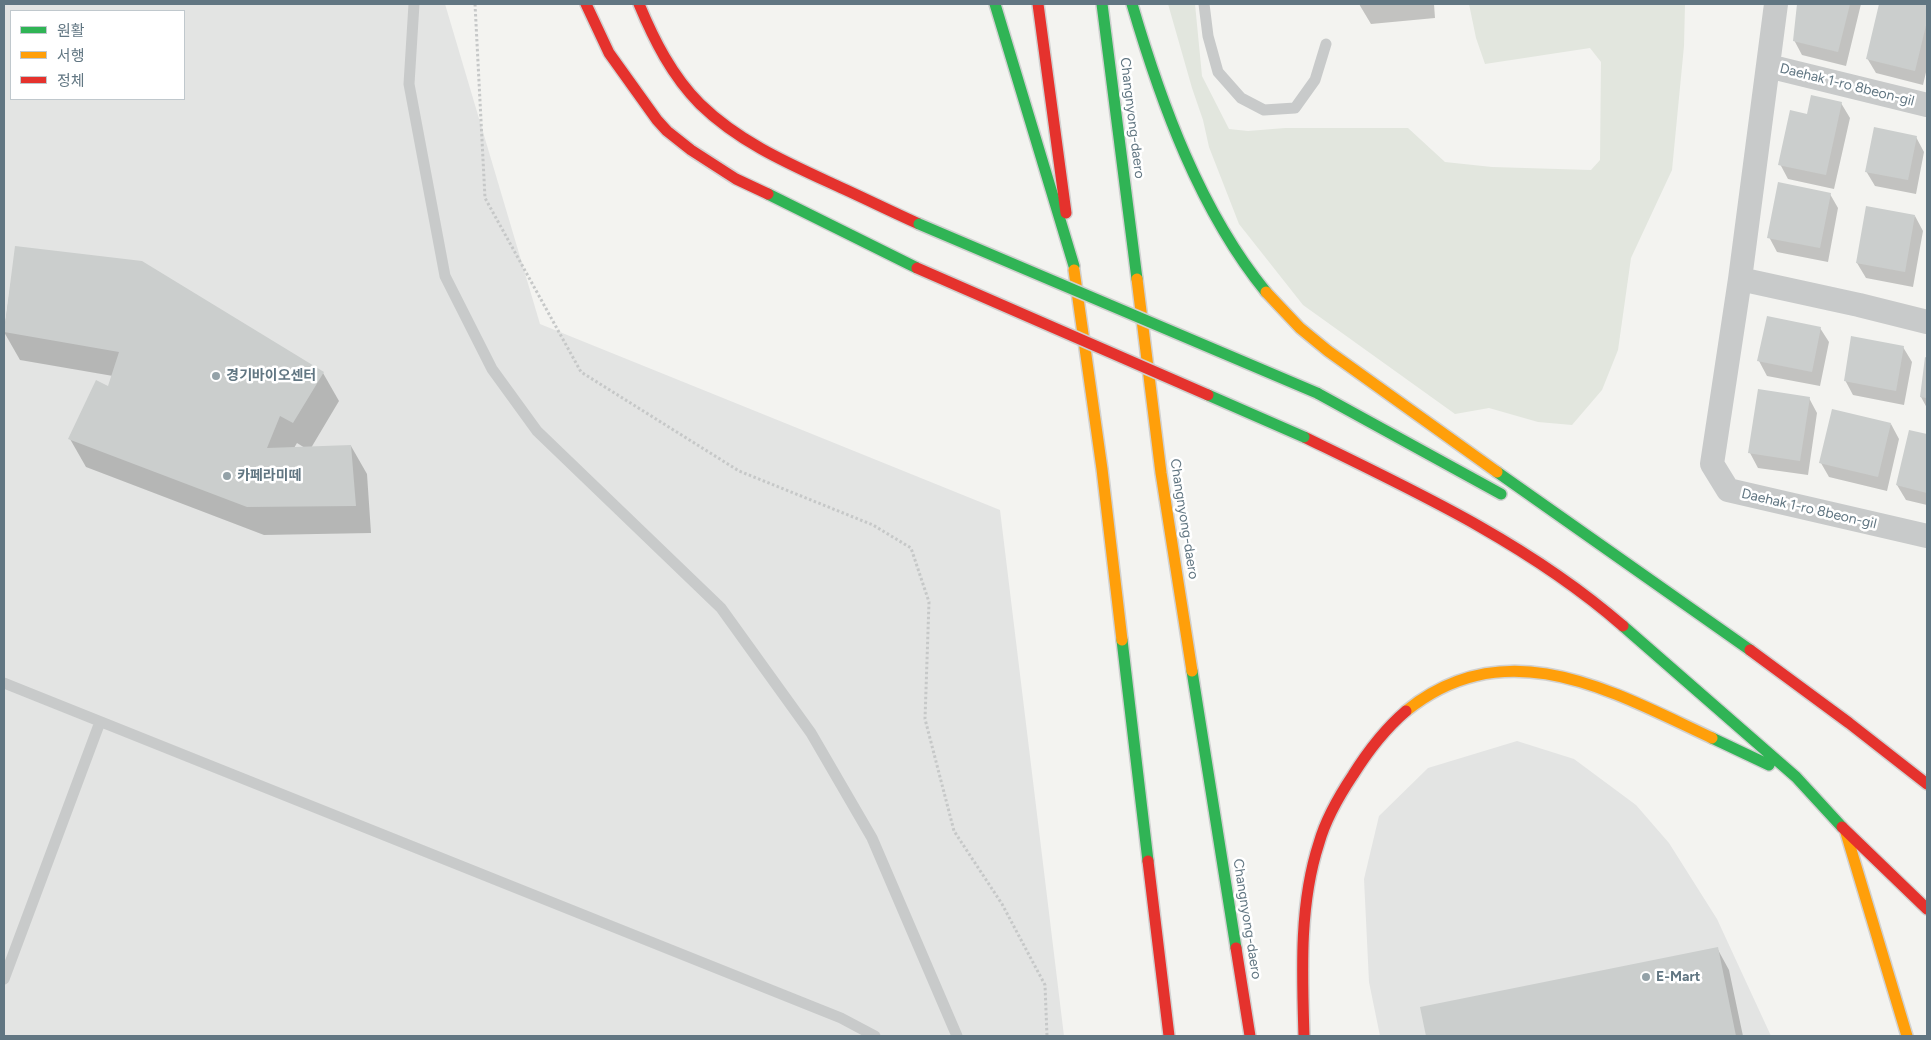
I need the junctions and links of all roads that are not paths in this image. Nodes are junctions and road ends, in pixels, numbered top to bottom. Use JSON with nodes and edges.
{"nodes":[{"id":1,"x":414,"y":4,"type":"edge"},
{"id":2,"x":586,"y":4,"type":"edge"},
{"id":3,"x":640,"y":4,"type":"edge"},
{"id":4,"x":995,"y":4,"type":"edge"},
{"id":5,"x":1038,"y":4,"type":"edge"},
{"id":6,"x":1102,"y":4,"type":"edge"},
{"id":7,"x":1132,"y":4,"type":"edge"},
{"id":8,"x":1204,"y":4,"type":"edge"},
{"id":9,"x":1776,"y":4,"type":"edge"},
{"id":10,"x":1326,"y":44,"type":"dead end"},
{"id":11,"x":1768,"y":66,"type":"junction"},
{"id":12,"x":1927,"y":105,"type":"edge"},
{"id":13,"x":1074,"y":266,"type":"junction"},
{"id":14,"x":1740,"y":279,"type":"junction"},
{"id":15,"x":1927,"y":322,"type":"edge"},
{"id":16,"x":1512,"y":501,"type":"dead end"},
{"id":17,"x":1545,"y":520,"type":"dead end"},
{"id":18,"x":1927,"y":536,"type":"edge"},
{"id":19,"x":1653,"y":583,"type":"junction"},
{"id":20,"x":4,"y":683,"type":"edge"},
{"id":21,"x":100,"y":722,"type":"junction"},
{"id":22,"x":1796,"y":777,"type":"junction"},
{"id":23,"x":1927,"y":784,"type":"edge"},
{"id":24,"x":1846,"y":831,"type":"junction"},
{"id":25,"x":1927,"y":909,"type":"edge"},
{"id":26,"x":4,"y":979,"type":"edge"},
{"id":27,"x":875,"y":1036,"type":"edge"},
{"id":28,"x":957,"y":1036,"type":"edge"},
{"id":29,"x":1169,"y":1036,"type":"edge"},
{"id":30,"x":1250,"y":1036,"type":"edge"},
{"id":31,"x":1304,"y":1036,"type":"edge"},
{"id":32,"x":1908,"y":1036,"type":"edge"}],
"edges":[{"from":1,"to":28,"type":"lane"},
{"from":2,"to":22,"type":"main road","bridge":true},
{"from":3,"to":16,"type":"main road","bridge":true},
{"from":4,"to":13,"type":"main road"},
{"from":5,"to":13,"type":"main road"},
{"from":6,"to":30,"type":"main road","name":"Changnyong-daero"},
{"from":7,"to":19,"type":"main road"},
{"from":8,"to":10,"type":"lane"},
{"from":9,"to":11,"type":"street","name":"Daehak 1-ro 8beon-gil"},
{"from":11,"to":12,"type":"street","name":"Daehak 1-ro 8beon-gil"},
{"from":11,"to":14,"type":"street","name":"Daehak 1-ro 8beon-gil"},
{"from":13,"to":29,"type":"main road"},
{"from":14,"to":15,"type":"street"},
{"from":14,"to":18,"type":"street","name":"Daehak 1-ro 8beon-gil"},
{"from":17,"to":19,"type":"main road"},
{"from":19,"to":23,"type":"main road"},
{"from":20,"to":21,"type":"lane"},
{"from":21,"to":26,"type":"lane"},
{"from":21,"to":27,"type":"lane"},
{"from":22,"to":24,"type":"main road"},
{"from":22,"to":31,"type":"main road"},
{"from":24,"to":25,"type":"main road"},
{"from":24,"to":32,"type":"main road"}]}
